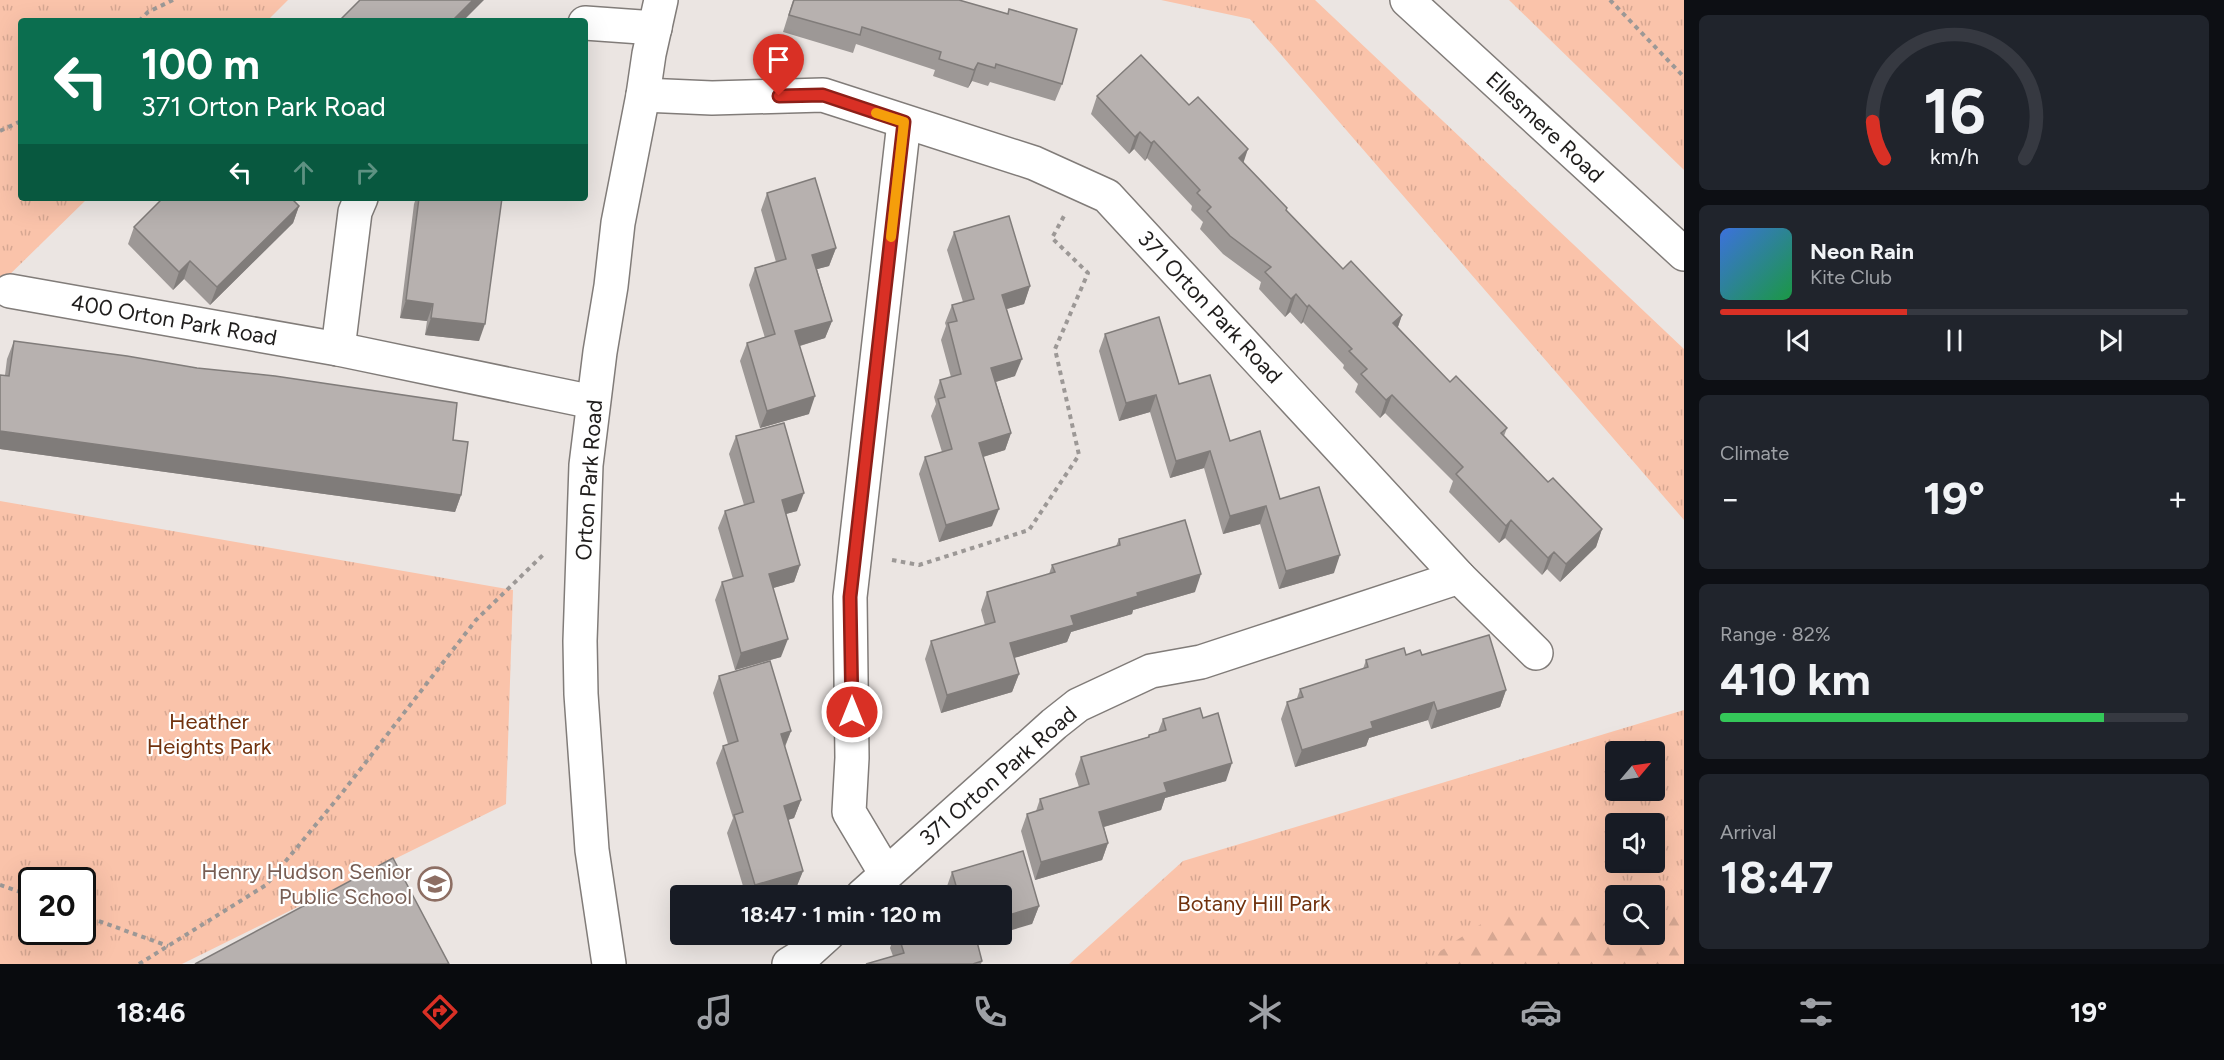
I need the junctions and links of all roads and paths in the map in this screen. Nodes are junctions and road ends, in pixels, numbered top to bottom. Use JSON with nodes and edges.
{"nodes":[{"id":1,"x":173,"y":0,"type":"edge"},
{"id":2,"x":1407,"y":0,"type":"edge"},
{"id":3,"x":1610,"y":0,"type":"edge"},
{"id":4,"x":658,"y":14,"type":"edge"},
{"id":5,"x":142,"y":18,"type":"edge"},
{"id":6,"x":588,"y":23,"type":"edge"},
{"id":7,"x":1684,"y":76,"type":"edge"},
{"id":8,"x":643,"y":95,"type":"junction"},
{"id":9,"x":18,"y":122,"type":"edge"},
{"id":10,"x":904,"y":122,"type":"junction"},
{"id":11,"x":0,"y":131,"type":"edge"},
{"id":12,"x":1081,"y":184,"type":"junction"},
{"id":13,"x":360,"y":201,"type":"edge"},
{"id":14,"x":1684,"y":255,"type":"edge"},
{"id":15,"x":10,"y":291,"type":"dead end"},
{"id":16,"x":338,"y":349,"type":"junction"},
{"id":17,"x":593,"y":402,"type":"junction"},
{"id":18,"x":585,"y":515,"type":"junction"},
{"id":19,"x":855,"y":554,"type":"junction"},
{"id":20,"x":1459,"y":577,"type":"junction"},
{"id":21,"x":1536,"y":653,"type":"dead end"},
{"id":22,"x":0,"y":885,"type":"edge"},
{"id":23,"x":874,"y":885,"type":"edge"},
{"id":24,"x":18,"y":891,"type":"edge"},
{"id":25,"x":96,"y":920,"type":"edge"},
{"id":26,"x":816,"y":945,"type":"edge"},
{"id":27,"x":169,"y":947,"type":"junction"},
{"id":28,"x":139,"y":964,"type":"edge"},
{"id":29,"x":609,"y":964,"type":"edge"},
{"id":30,"x":789,"y":964,"type":"edge"}],
"edges":[{"from":1,"to":5,"type":"path"},
{"from":2,"to":14,"type":"street","name":"Ellesmere Road"},
{"from":3,"to":7,"type":"path"},
{"from":4,"to":6,"type":"street"},
{"from":4,"to":8,"type":"street","name":"Orton Park Road"},
{"from":8,"to":10,"type":"street","name":"371 Orton Park Road"},
{"from":8,"to":17,"type":"street","name":"Orton Park Road"},
{"from":9,"to":11,"type":"path"},
{"from":10,"to":12,"type":"street","name":"371 Orton Park Road"},
{"from":10,"to":19,"type":"street","name":"371 Orton Park Road"},
{"from":12,"to":19,"type":"path"},
{"from":12,"to":20,"type":"street","name":"371 Orton Park Road"},
{"from":13,"to":16,"type":"street"},
{"from":15,"to":16,"type":"street","name":"400 Orton Park Road"},
{"from":16,"to":17,"type":"street","name":"400 Orton Park Road"},
{"from":17,"to":18,"type":"street","name":"Orton Park Road"},
{"from":18,"to":27,"type":"path"},
{"from":18,"to":29,"type":"street","name":"Orton Park Road"},
{"from":19,"to":23,"type":"street","name":"371 Orton Park Road"},
{"from":20,"to":21,"type":"street","name":"371 Orton Park Road"},
{"from":20,"to":23,"type":"street","name":"371 Orton Park Road"},
{"from":22,"to":24,"type":"path"},
{"from":25,"to":27,"type":"path"},
{"from":26,"to":30,"type":"street"},
{"from":27,"to":28,"type":"path"}]}
